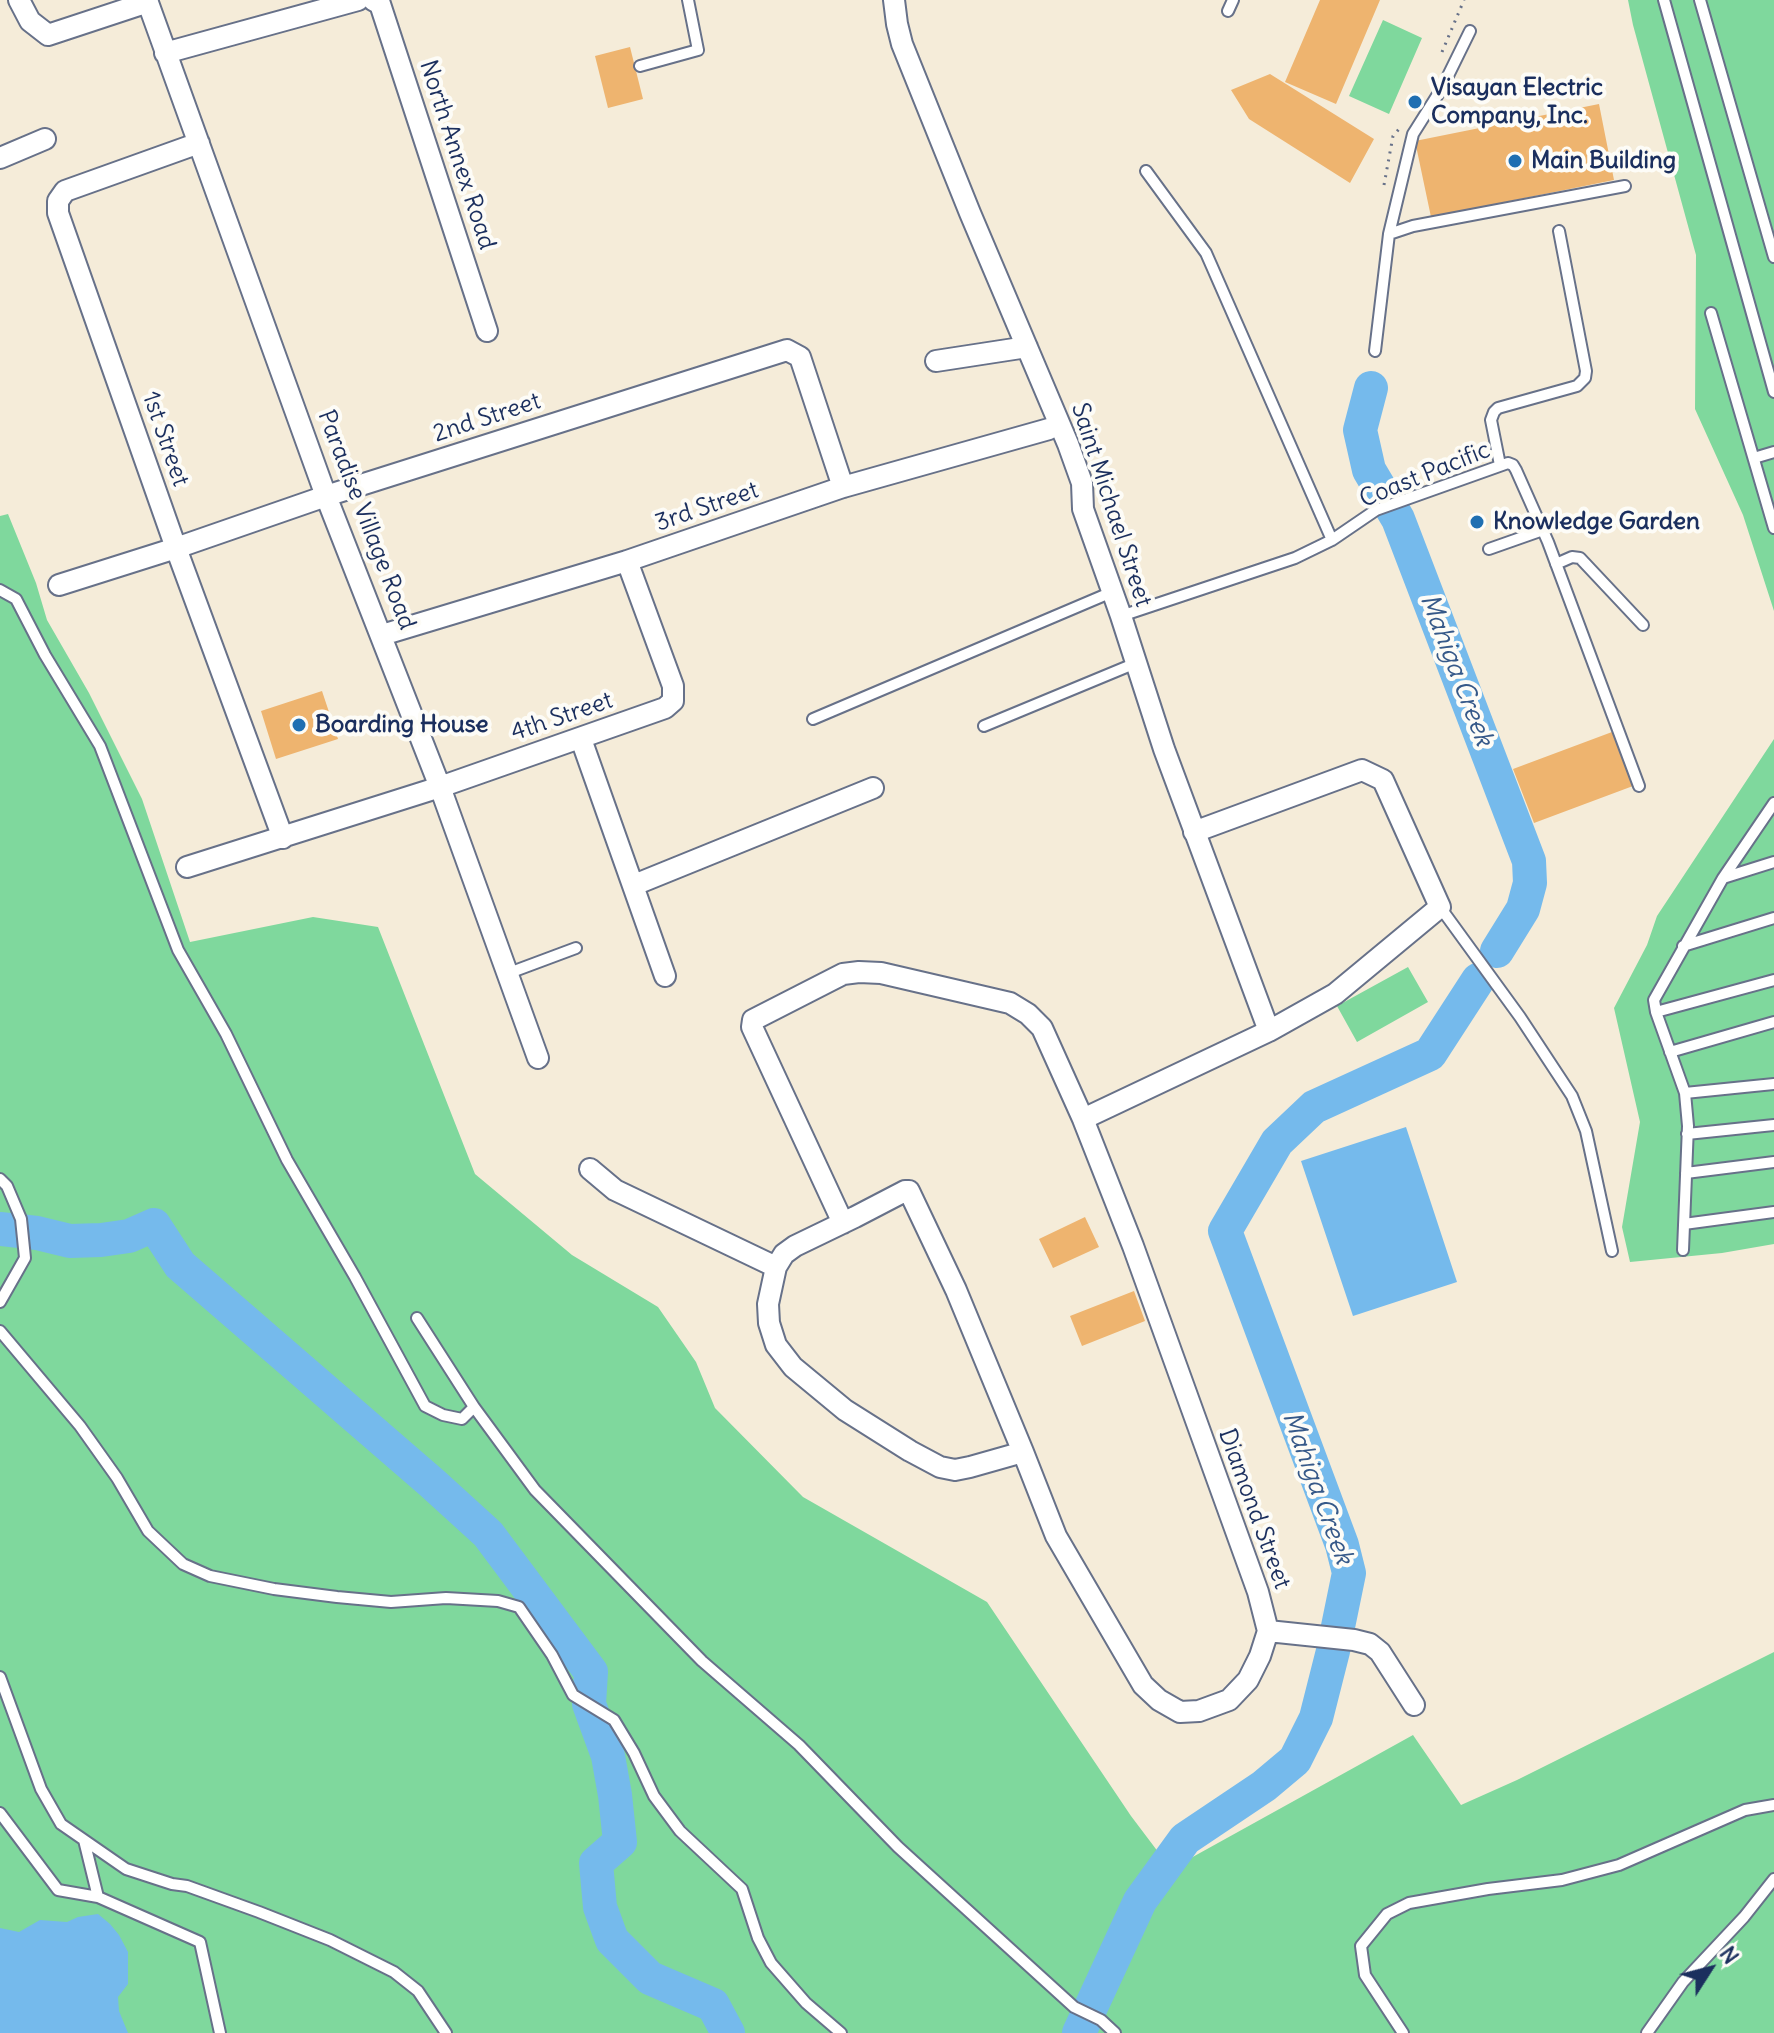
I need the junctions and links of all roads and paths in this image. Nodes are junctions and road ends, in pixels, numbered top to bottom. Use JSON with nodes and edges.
{"nodes":[{"id":1,"x":19,"y":0,"type":"edge"},
{"id":2,"x":358,"y":0,"type":"edge"},
{"id":3,"x":373,"y":0,"type":"edge"},
{"id":4,"x":688,"y":0,"type":"edge"},
{"id":5,"x":894,"y":0,"type":"edge"},
{"id":6,"x":1233,"y":0,"type":"edge"},
{"id":7,"x":1664,"y":0,"type":"edge"},
{"id":8,"x":1700,"y":0,"type":"edge"},
{"id":9,"x":148,"y":1,"type":"edge"},
{"id":10,"x":1228,"y":11,"type":"dead end"},
{"id":11,"x":1470,"y":31,"type":"dead end"},
{"id":12,"x":165,"y":53,"type":"junction"},
{"id":13,"x":640,"y":66,"type":"dead end"},
{"id":14,"x":45,"y":139,"type":"dead end"},
{"id":15,"x":199,"y":143,"type":"junction"},
{"id":16,"x":0,"y":158,"type":"edge"},
{"id":17,"x":1146,"y":171,"type":"dead end"},
{"id":18,"x":1625,"y":186,"type":"dead end"},
{"id":19,"x":1559,"y":231,"type":"dead end"},
{"id":20,"x":1389,"y":234,"type":"junction"},
{"id":21,"x":1774,"y":257,"type":"edge"},
{"id":22,"x":1711,"y":313,"type":"dead end"},
{"id":23,"x":487,"y":331,"type":"dead end"},
{"id":24,"x":1027,"y":347,"type":"junction"},
{"id":25,"x":1375,"y":351,"type":"dead end"},
{"id":26,"x":936,"y":361,"type":"dead end"},
{"id":27,"x":1774,"y":392,"type":"edge"},
{"id":28,"x":1049,"y":429,"type":"dead end"},
{"id":29,"x":1774,"y":452,"type":"edge"},
{"id":30,"x":1754,"y":458,"type":"junction"},
{"id":31,"x":1500,"y":465,"type":"junction"},
{"id":32,"x":843,"y":487,"type":"junction"},
{"id":33,"x":326,"y":496,"type":"junction"},
{"id":34,"x":1772,"y":515,"type":"edge"},
{"id":35,"x":1774,"y":528,"type":"edge"},
{"id":36,"x":1543,"y":530,"type":"junction"},
{"id":37,"x":1332,"y":540,"type":"junction"},
{"id":38,"x":176,"y":548,"type":"junction"},
{"id":39,"x":1489,"y":549,"type":"dead end"},
{"id":40,"x":627,"y":561,"type":"junction"},
{"id":41,"x":1556,"y":564,"type":"junction"},
{"id":42,"x":59,"y":585,"type":"dead end"},
{"id":43,"x":0,"y":590,"type":"edge"},
{"id":44,"x":1112,"y":592,"type":"junction"},
{"id":45,"x":1121,"y":616,"type":"junction"},
{"id":46,"x":1643,"y":625,"type":"dead end"},
{"id":47,"x":382,"y":635,"type":"junction"},
{"id":48,"x":1136,"y":663,"type":"junction"},
{"id":49,"x":813,"y":719,"type":"dead end"},
{"id":50,"x":984,"y":726,"type":"dead end"},
{"id":51,"x":581,"y":739,"type":"junction"},
{"id":52,"x":1639,"y":786,"type":"dead end"},
{"id":53,"x":440,"y":787,"type":"junction"},
{"id":54,"x":873,"y":788,"type":"dead end"},
{"id":55,"x":1774,"y":803,"type":"edge"},
{"id":56,"x":1194,"y":832,"type":"junction"},
{"id":57,"x":283,"y":838,"type":"junction"},
{"id":58,"x":1774,"y":862,"type":"edge"},
{"id":59,"x":187,"y":867,"type":"dead end"},
{"id":60,"x":1723,"y":878,"type":"junction"},
{"id":61,"x":634,"y":885,"type":"junction"},
{"id":62,"x":1440,"y":907,"type":"junction"},
{"id":63,"x":1774,"y":918,"type":"edge"},
{"id":64,"x":1683,"y":946,"type":"junction"},
{"id":65,"x":576,"y":948,"type":"dead end"},
{"id":66,"x":509,"y":973,"type":"junction"},
{"id":67,"x":665,"y":976,"type":"dead end"},
{"id":68,"x":1774,"y":980,"type":"edge"},
{"id":69,"x":1656,"y":1012,"type":"junction"},
{"id":70,"x":1774,"y":1022,"type":"edge"},
{"id":71,"x":1269,"y":1031,"type":"junction"},
{"id":72,"x":1670,"y":1052,"type":"junction"},
{"id":73,"x":538,"y":1058,"type":"dead end"},
{"id":74,"x":1774,"y":1084,"type":"edge"},
{"id":75,"x":1685,"y":1093,"type":"junction"},
{"id":76,"x":1083,"y":1119,"type":"junction"},
{"id":77,"x":1774,"y":1125,"type":"edge"},
{"id":78,"x":1687,"y":1134,"type":"junction"},
{"id":79,"x":1774,"y":1162,"type":"edge"},
{"id":80,"x":590,"y":1169,"type":"dead end"},
{"id":81,"x":1686,"y":1173,"type":"junction"},
{"id":82,"x":0,"y":1179,"type":"edge"},
{"id":83,"x":1774,"y":1212,"type":"edge"},
{"id":84,"x":843,"y":1223,"type":"junction"},
{"id":85,"x":1684,"y":1224,"type":"junction"},
{"id":86,"x":1683,"y":1250,"type":"dead end"},
{"id":87,"x":1612,"y":1251,"type":"dead end"},
{"id":88,"x":776,"y":1267,"type":"junction"},
{"id":89,"x":0,"y":1302,"type":"edge"},
{"id":90,"x":417,"y":1318,"type":"dead end"},
{"id":91,"x":0,"y":1331,"type":"edge"},
{"id":92,"x":474,"y":1407,"type":"junction"},
{"id":93,"x":1023,"y":1452,"type":"junction"},
{"id":94,"x":1268,"y":1631,"type":"junction"},
{"id":95,"x":0,"y":1677,"type":"edge"},
{"id":96,"x":1414,"y":1705,"type":"dead end"},
{"id":97,"x":1774,"y":1805,"type":"edge"},
{"id":98,"x":0,"y":1813,"type":"edge"},
{"id":99,"x":84,"y":1840,"type":"junction"},
{"id":100,"x":1774,"y":1879,"type":"edge"},
{"id":101,"x":98,"y":1897,"type":"junction"},
{"id":102,"x":220,"y":2033,"type":"edge"},
{"id":103,"x":446,"y":2033,"type":"edge"},
{"id":104,"x":841,"y":2033,"type":"edge"},
{"id":105,"x":1115,"y":2033,"type":"edge"},
{"id":106,"x":1403,"y":2033,"type":"edge"},
{"id":107,"x":1647,"y":2033,"type":"edge"}],
"edges":[{"from":1,"to":9,"type":"street"},
{"from":2,"to":12,"type":"street"},
{"from":3,"to":23,"type":"street","name":"North Annex Road"},
{"from":4,"to":13,"type":"lane"},
{"from":5,"to":24,"type":"street","name":"Saint Michael Street"},
{"from":6,"to":10,"type":"lane"},
{"from":7,"to":27,"type":"lane"},
{"from":8,"to":21,"type":"lane"},
{"from":9,"to":12,"type":"street","name":"Paradise Village Road"},
{"from":11,"to":20,"type":"lane"},
{"from":12,"to":15,"type":"street","name":"Paradise Village Road"},
{"from":14,"to":16,"type":"street"},
{"from":15,"to":33,"type":"street","name":"Paradise Village Road"},
{"from":15,"to":38,"type":"street","name":"1st Street"},
{"from":17,"to":37,"type":"lane"},
{"from":18,"to":20,"type":"lane"},
{"from":19,"to":31,"type":"lane"},
{"from":20,"to":25,"type":"lane"},
{"from":22,"to":30,"type":"lane"},
{"from":24,"to":26,"type":"street"},
{"from":24,"to":44,"type":"street","name":"Saint Michael Street"},
{"from":28,"to":32,"type":"street","name":"3rd Street"},
{"from":29,"to":30,"type":"lane"},
{"from":30,"to":34,"type":"lane"},
{"from":31,"to":36,"type":"lane","name":"Coast Pacific"},
{"from":31,"to":37,"type":"lane","name":"Coast Pacific"},
{"from":32,"to":33,"type":"street","name":"2nd Street"},
{"from":32,"to":40,"type":"street","name":"3rd Street"},
{"from":33,"to":38,"type":"street","name":"2nd Street"},
{"from":33,"to":47,"type":"street","name":"Paradise Village Road"},
{"from":34,"to":35,"type":"lane"},
{"from":36,"to":39,"type":"lane"},
{"from":36,"to":41,"type":"lane","name":"Coast Pacific"},
{"from":37,"to":45,"type":"lane","name":"Coast Pacific"},
{"from":38,"to":42,"type":"street","name":"2nd Street"},
{"from":38,"to":57,"type":"street","name":"1st Street"},
{"from":40,"to":47,"type":"street","name":"3rd Street"},
{"from":40,"to":51,"type":"street","name":"4th Street"},
{"from":41,"to":46,"type":"lane"},
{"from":41,"to":52,"type":"lane","name":"Coast Pacific"},
{"from":43,"to":92,"type":"lane"},
{"from":44,"to":45,"type":"street","name":"Saint Michael Street"},
{"from":44,"to":49,"type":"lane"},
{"from":45,"to":48,"type":"street","name":"Saint Michael Street"},
{"from":47,"to":53,"type":"street","name":"Paradise Village Road"},
{"from":48,"to":50,"type":"lane"},
{"from":48,"to":56,"type":"street","name":"Saint Michael Street"},
{"from":51,"to":53,"type":"street","name":"4th Street"},
{"from":51,"to":61,"type":"street"},
{"from":53,"to":57,"type":"street","name":"4th Street"},
{"from":53,"to":66,"type":"street","name":"Paradise Village Road"},
{"from":54,"to":61,"type":"street"},
{"from":55,"to":60,"type":"lane"},
{"from":56,"to":62,"type":"street"},
{"from":56,"to":71,"type":"street","name":"Saint Michael Street"},
{"from":57,"to":59,"type":"street","name":"4th Street"},
{"from":58,"to":60,"type":"lane"},
{"from":60,"to":64,"type":"lane"},
{"from":61,"to":67,"type":"street"},
{"from":62,"to":71,"type":"street"},
{"from":62,"to":87,"type":"lane"},
{"from":63,"to":64,"type":"lane"},
{"from":64,"to":69,"type":"lane"},
{"from":65,"to":66,"type":"lane"},
{"from":66,"to":73,"type":"street","name":"Paradise Village Road"},
{"from":68,"to":69,"type":"lane"},
{"from":69,"to":72,"type":"lane"},
{"from":70,"to":72,"type":"lane"},
{"from":71,"to":76,"type":"street"},
{"from":72,"to":75,"type":"lane"},
{"from":74,"to":75,"type":"lane"},
{"from":75,"to":78,"type":"lane"},
{"from":76,"to":84,"type":"street","name":"Diamond Street"},
{"from":76,"to":94,"type":"street","name":"Diamond Street"},
{"from":77,"to":78,"type":"lane"},
{"from":78,"to":81,"type":"lane"},
{"from":79,"to":81,"type":"lane"},
{"from":80,"to":88,"type":"street"},
{"from":81,"to":85,"type":"lane"},
{"from":82,"to":89,"type":"lane"},
{"from":83,"to":85,"type":"lane"},
{"from":84,"to":88,"type":"street"},
{"from":84,"to":93,"type":"street"},
{"from":85,"to":86,"type":"lane"},
{"from":88,"to":93,"type":"street"},
{"from":90,"to":92,"type":"lane"},
{"from":91,"to":104,"type":"lane"},
{"from":92,"to":105,"type":"lane"},
{"from":93,"to":94,"type":"street"},
{"from":94,"to":96,"type":"street"},
{"from":95,"to":99,"type":"lane"},
{"from":97,"to":106,"type":"lane"},
{"from":98,"to":101,"type":"lane"},
{"from":99,"to":101,"type":"lane"},
{"from":99,"to":103,"type":"lane"},
{"from":100,"to":107,"type":"lane"},
{"from":101,"to":102,"type":"lane"}]}
